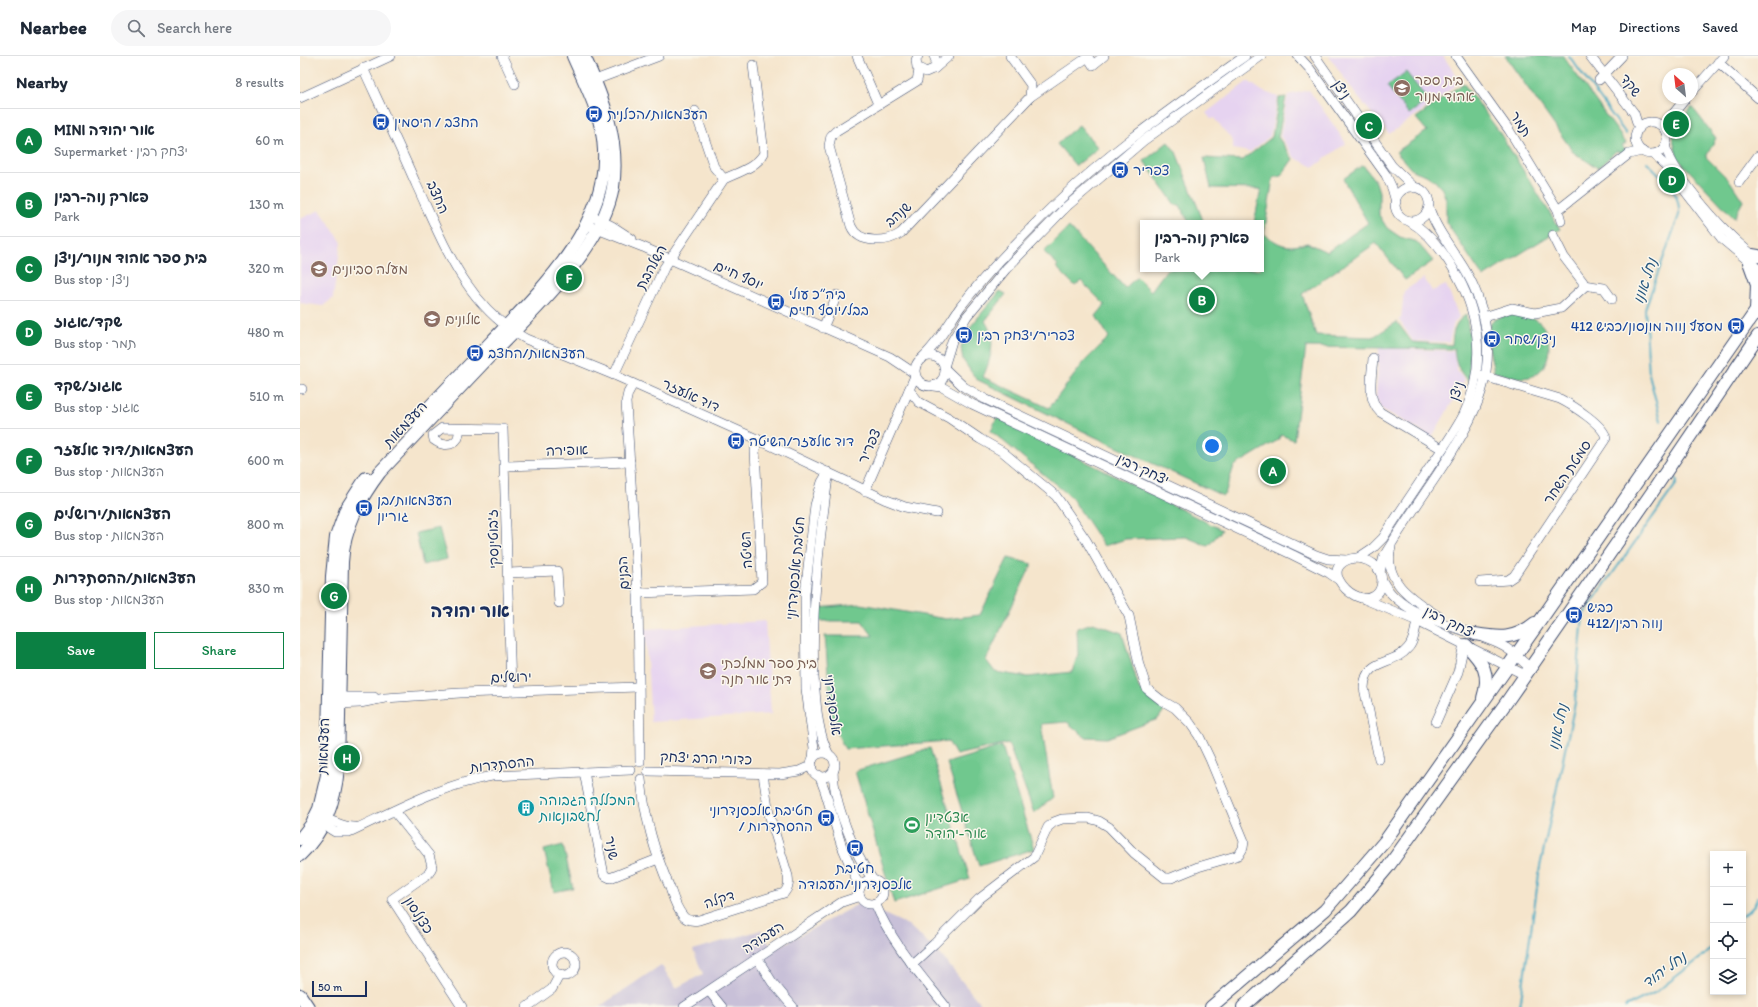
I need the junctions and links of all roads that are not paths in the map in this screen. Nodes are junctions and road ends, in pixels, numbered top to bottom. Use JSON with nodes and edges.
{"nodes":[{"id":1,"x":391,"y":56,"type":"edge"},
{"id":2,"x":502,"y":56,"type":"edge"},
{"id":3,"x":573,"y":56,"type":"edge"},
{"id":4,"x":584,"y":56,"type":"edge"},
{"id":5,"x":659,"y":56,"type":"edge"},
{"id":6,"x":857,"y":56,"type":"edge"},
{"id":7,"x":918,"y":56,"type":"edge"},
{"id":8,"x":934,"y":56,"type":"edge"},
{"id":9,"x":949,"y":56,"type":"edge"},
{"id":10,"x":1010,"y":56,"type":"edge"},
{"id":11,"x":1104,"y":56,"type":"edge"},
{"id":12,"x":1245,"y":56,"type":"edge"},
{"id":13,"x":1261,"y":56,"type":"edge"},
{"id":14,"x":1298,"y":56,"type":"edge"},
{"id":15,"x":1315,"y":56,"type":"edge"},
{"id":16,"x":1456,"y":56,"type":"edge"},
{"id":17,"x":1590,"y":56,"type":"edge"},
{"id":18,"x":1622,"y":56,"type":"edge"},
{"id":19,"x":1721,"y":59,"type":"edge"},
{"id":20,"x":752,"y":65,"type":"dead end"},
{"id":21,"x":363,"y":68,"type":"junction"},
{"id":22,"x":919,"y":70,"type":"junction"},
{"id":23,"x":932,"y":70,"type":"junction"},
{"id":24,"x":1602,"y":77,"type":"junction"},
{"id":25,"x":590,"y":82,"type":"junction"},
{"id":26,"x":515,"y":84,"type":"dead end"},
{"id":27,"x":1698,"y":85,"type":"edge"},
{"id":28,"x":1030,"y":97,"type":"junction"},
{"id":29,"x":300,"y":98,"type":"edge"},
{"id":30,"x":1758,"y":98,"type":"edge"},
{"id":31,"x":878,"y":104,"type":"junction"},
{"id":32,"x":1681,"y":104,"type":"edge"},
{"id":33,"x":695,"y":111,"type":"dead end"},
{"id":34,"x":1634,"y":113,"type":"junction"},
{"id":35,"x":1672,"y":114,"type":"junction"},
{"id":36,"x":1652,"y":123,"type":"junction"},
{"id":37,"x":1639,"y":129,"type":"junction"},
{"id":38,"x":1666,"y":132,"type":"junction"},
{"id":39,"x":1636,"y":142,"type":"junction"},
{"id":40,"x":1665,"y":146,"type":"junction"},
{"id":41,"x":1642,"y":151,"type":"junction"},
{"id":42,"x":1629,"y":154,"type":"junction"},
{"id":43,"x":1653,"y":154,"type":"junction"},
{"id":44,"x":1758,"y":156,"type":"edge"},
{"id":45,"x":724,"y":179,"type":"junction"},
{"id":46,"x":1739,"y":182,"type":"dead end"},
{"id":47,"x":1414,"y":188,"type":"junction"},
{"id":48,"x":1396,"y":202,"type":"junction"},
{"id":49,"x":1429,"y":208,"type":"junction"},
{"id":50,"x":1558,"y":210,"type":"junction"},
{"id":51,"x":587,"y":219,"type":"junction"},
{"id":52,"x":1409,"y":220,"type":"junction"},
{"id":53,"x":1561,"y":221,"type":"dead end"},
{"id":54,"x":599,"y":225,"type":"junction"},
{"id":55,"x":1553,"y":235,"type":"dead end"},
{"id":56,"x":669,"y":259,"type":"junction"},
{"id":57,"x":1755,"y":260,"type":"edge"},
{"id":58,"x":1583,"y":285,"type":"junction"},
{"id":59,"x":837,"y":295,"type":"dead end"},
{"id":60,"x":1612,"y":298,"type":"dead end"},
{"id":61,"x":1757,"y":310,"type":"edge"},
{"id":62,"x":1484,"y":317,"type":"junction"},
{"id":63,"x":823,"y":328,"type":"junction"},
{"id":64,"x":509,"y":329,"type":"junction"},
{"id":65,"x":1758,"y":336,"type":"edge"},
{"id":66,"x":890,"y":357,"type":"junction"},
{"id":67,"x":923,"y":357,"type":"junction"},
{"id":68,"x":1373,"y":358,"type":"dead end"},
{"id":69,"x":944,"y":368,"type":"junction"},
{"id":70,"x":614,"y":375,"type":"junction"},
{"id":71,"x":915,"y":375,"type":"junction"},
{"id":72,"x":1481,"y":375,"type":"junction"},
{"id":73,"x":633,"y":384,"type":"junction"},
{"id":74,"x":932,"y":386,"type":"junction"},
{"id":75,"x":911,"y":394,"type":"junction"},
{"id":76,"x":460,"y":429,"type":"dead end"},
{"id":77,"x":757,"y":439,"type":"junction"},
{"id":78,"x":1442,"y":449,"type":"junction"},
{"id":79,"x":630,"y":462,"type":"junction"},
{"id":80,"x":505,"y":466,"type":"junction"},
{"id":81,"x":828,"y":472,"type":"junction"},
{"id":82,"x":864,"y":490,"type":"junction"},
{"id":83,"x":937,"y":513,"type":"dead end"},
{"id":84,"x":1392,"y":543,"type":"junction"},
{"id":85,"x":1358,"y":558,"type":"junction"},
{"id":86,"x":1346,"y":560,"type":"junction"},
{"id":87,"x":817,"y":562,"type":"joint"},
{"id":88,"x":508,"y":572,"type":"junction"},
{"id":89,"x":1380,"y":572,"type":"junction"},
{"id":90,"x":1339,"y":580,"type":"junction"},
{"id":91,"x":1383,"y":582,"type":"junction"},
{"id":92,"x":1480,"y":582,"type":"dead end"},
{"id":93,"x":638,"y":593,"type":"junction"},
{"id":94,"x":1362,"y":598,"type":"junction"},
{"id":95,"x":559,"y":603,"type":"dead end"},
{"id":96,"x":1547,"y":611,"type":"junction"},
{"id":97,"x":1417,"y":621,"type":"junction"},
{"id":98,"x":1456,"y":627,"type":"junction"},
{"id":99,"x":1475,"y":634,"type":"junction"},
{"id":100,"x":1465,"y":644,"type":"junction"},
{"id":101,"x":1516,"y":655,"type":"junction"},
{"id":102,"x":1508,"y":666,"type":"junction"},
{"id":103,"x":1527,"y":671,"type":"junction"},
{"id":104,"x":638,"y":687,"type":"junction"},
{"id":105,"x":511,"y":690,"type":"junction"},
{"id":106,"x":336,"y":700,"type":"junction"},
{"id":107,"x":1480,"y":707,"type":"junction"},
{"id":108,"x":1436,"y":722,"type":"dead end"},
{"id":109,"x":829,"y":755,"type":"junction"},
{"id":110,"x":1379,"y":759,"type":"dead end"},
{"id":111,"x":640,"y":762,"type":"junction"},
{"id":112,"x":815,"y":768,"type":"junction"},
{"id":113,"x":631,"y":770,"type":"junction"},
{"id":114,"x":648,"y":771,"type":"junction"},
{"id":115,"x":833,"y":771,"type":"junction"},
{"id":116,"x":584,"y":772,"type":"junction"},
{"id":117,"x":764,"y":774,"type":"junction"},
{"id":118,"x":641,"y":779,"type":"junction"},
{"id":119,"x":394,"y":811,"type":"junction"},
{"id":120,"x":322,"y":820,"type":"junction"},
{"id":121,"x":300,"y":839,"type":"edge"},
{"id":122,"x":300,"y":855,"type":"edge"},
{"id":123,"x":658,"y":859,"type":"junction"},
{"id":124,"x":872,"y":880,"type":"junction"},
{"id":125,"x":860,"y":892,"type":"junction"},
{"id":126,"x":875,"y":903,"type":"junction"},
{"id":127,"x":757,"y":958,"type":"junction"},
{"id":128,"x":912,"y":964,"type":"junction"},
{"id":129,"x":560,"y":974,"type":"dead end"},
{"id":130,"x":709,"y":991,"type":"junction"},
{"id":131,"x":300,"y":995,"type":"edge"},
{"id":132,"x":308,"y":1007,"type":"edge"},
{"id":133,"x":462,"y":1007,"type":"edge"},
{"id":134,"x":527,"y":1007,"type":"edge"},
{"id":135,"x":684,"y":1007,"type":"edge"},
{"id":136,"x":722,"y":1007,"type":"edge"},
{"id":137,"x":792,"y":1007,"type":"edge"},
{"id":138,"x":946,"y":1007,"type":"edge"},
{"id":139,"x":1211,"y":1007,"type":"edge"},
{"id":140,"x":1243,"y":1007,"type":"edge"}],
"edges":[{"from":1,"to":21,"type":"street"},
{"from":2,"to":26,"type":"street"},
{"from":3,"to":25,"type":"main road","name":"העצמאות"},
{"from":4,"to":25,"type":"main road","name":"העצמאות"},
{"from":5,"to":25,"type":"street"},
{"from":6,"to":31,"type":"street"},
{"from":7,"to":22,"type":"street"},
{"from":8,"to":23,"type":"street"},
{"from":9,"to":23,"type":"street"},
{"from":10,"to":28,"type":"street"},
{"from":11,"to":28,"type":"street","name":"שנהב"},
{"from":12,"to":67,"type":"street"},
{"from":13,"to":69,"type":"street"},
{"from":14,"to":48,"type":"street","name":"ניצן"},
{"from":15,"to":47,"type":"street","name":"ניצן"},
{"from":16,"to":50,"type":"street","name":"תמר"},
{"from":17,"to":24,"type":"street","name":"שקד"},
{"from":18,"to":24,"type":"street"},
{"from":19,"to":27,"type":"street"},
{"from":19,"to":30,"type":"street"},
{"from":20,"to":45,"type":"street","name":"השלהבת"},
{"from":21,"to":29,"type":"street"},
{"from":21,"to":64,"type":"street","name":"החצב"},
{"from":22,"to":23,"type":"street"},
{"from":22,"to":31,"type":"street","name":"שנהב"},
{"from":24,"to":34,"type":"street","name":"שקד"},
{"from":25,"to":51,"type":"main road","name":"העצמאות"},
{"from":25,"to":54,"type":"main road","name":"העצמאות"},
{"from":28,"to":31,"type":"street","name":"שנהב"},
{"from":32,"to":35,"type":"street"},
{"from":33,"to":45,"type":"street"},
{"from":34,"to":36,"type":"street","name":"שקד"},
{"from":34,"to":37,"type":"street","name":"שקד"},
{"from":35,"to":36,"type":"street"},
{"from":35,"to":38,"type":"street"},
{"from":36,"to":37,"type":"street"},
{"from":36,"to":38,"type":"street"},
{"from":37,"to":39,"type":"street"},
{"from":38,"to":40,"type":"street"},
{"from":39,"to":41,"type":"street"},
{"from":39,"to":42,"type":"street"},
{"from":40,"to":43,"type":"street"},
{"from":40,"to":57,"type":"street"},
{"from":41,"to":42,"type":"street"},
{"from":41,"to":43,"type":"street"},
{"from":42,"to":50,"type":"street"},
{"from":43,"to":57,"type":"street"},
{"from":44,"to":46,"type":"street"},
{"from":45,"to":56,"type":"street","name":"השלהבת"},
{"from":47,"to":48,"type":"street"},
{"from":47,"to":49,"type":"street"},
{"from":48,"to":52,"type":"street"},
{"from":49,"to":52,"type":"street"},
{"from":49,"to":62,"type":"street","name":"ניצן"},
{"from":50,"to":53,"type":"street","name":"תמר"},
{"from":51,"to":54,"type":"street","name":"יוסף חיים"},
{"from":51,"to":64,"type":"main road","name":"העצמאות"},
{"from":52,"to":72,"type":"street","name":"ניצן"},
{"from":54,"to":56,"type":"street","name":"יוסף חיים"},
{"from":54,"to":64,"type":"main road","name":"העצמאות"},
{"from":55,"to":58,"type":"street"},
{"from":56,"to":63,"type":"street","name":"יוסף חיים"},
{"from":56,"to":70,"type":"street","name":"השלהבת"},
{"from":57,"to":61,"type":"main road"},
{"from":58,"to":60,"type":"street"},
{"from":58,"to":62,"type":"street"},
{"from":59,"to":63,"type":"street"},
{"from":61,"to":96,"type":"main road"},
{"from":62,"to":72,"type":"street","name":"ניצן"},
{"from":63,"to":66,"type":"street","name":"יוסף חיים"},
{"from":64,"to":70,"type":"street","name":"דוד אלעזר"},
{"from":64,"to":106,"type":"main road","name":"העצמאות"},
{"from":65,"to":103,"type":"main road"},
{"from":66,"to":67,"type":"street","name":"יוסף חיים"},
{"from":66,"to":71,"type":"street","name":"יוסף חיים"},
{"from":67,"to":69,"type":"street"},
{"from":67,"to":71,"type":"street"},
{"from":68,"to":78,"type":"street"},
{"from":69,"to":74,"type":"street"},
{"from":69,"to":86,"type":"street","name":"יצחק רבין"},
{"from":70,"to":73,"type":"street","name":"דוד אלעזר"},
{"from":71,"to":74,"type":"street"},
{"from":71,"to":75,"type":"street","name":"צפריר"},
{"from":72,"to":78,"type":"street","name":"ניצן"},
{"from":72,"to":84,"type":"street","name":"ניצן"},
{"from":72,"to":92,"type":"street","name":"סמטת השחר"},
{"from":73,"to":77,"type":"street","name":"דוד אלעזר"},
{"from":73,"to":79,"type":"street","name":"הבנים"},
{"from":74,"to":75,"type":"street","name":"צפריר"},
{"from":74,"to":90,"type":"street","name":"יצחק רבין"},
{"from":75,"to":82,"type":"street","name":"צפריר"},
{"from":75,"to":128,"type":"street"},
{"from":76,"to":80,"type":"street","name":"ז'בוטינסקי"},
{"from":77,"to":81,"type":"street","name":"דוד אלעזר"},
{"from":77,"to":93,"type":"street","name":"השיטה"},
{"from":78,"to":85,"type":"street","name":"ניצן"},
{"from":79,"to":80,"type":"street","name":"אופירה"},
{"from":79,"to":93,"type":"street","name":"הבנים"},
{"from":80,"to":88,"type":"street","name":"ז'בוטינסקי"},
{"from":81,"to":82,"type":"street","name":"דוד אלעזר"},
{"from":81,"to":87,"type":"street","name":"חטיבת אלכסנדרוני"},
{"from":81,"to":112,"type":"street","name":"חטיבת אלכסנדרוני"},
{"from":82,"to":83,"type":"street","name":"דוד אלעזר"},
{"from":84,"to":89,"type":"street","name":"ניצן"},
{"from":84,"to":98,"type":"street"},
{"from":85,"to":86,"type":"street"},
{"from":85,"to":89,"type":"street"},
{"from":86,"to":90,"type":"street"},
{"from":87,"to":109,"type":"street","name":"אלכסנדרוני"},
{"from":88,"to":95,"type":"street"},
{"from":88,"to":105,"type":"street","name":"ז'בוטינסקי"},
{"from":89,"to":91,"type":"street"},
{"from":90,"to":94,"type":"street"},
{"from":91,"to":94,"type":"street"},
{"from":91,"to":98,"type":"street","name":"יצחק רבין"},
{"from":93,"to":104,"type":"street","name":"הבנים"},
{"from":94,"to":97,"type":"street","name":"יצחק רבין"},
{"from":96,"to":99,"type":"main road"},
{"from":96,"to":101,"type":"main road"},
{"from":97,"to":100,"type":"street","name":"יצחק רבין"},
{"from":97,"to":110,"type":"street"},
{"from":98,"to":99,"type":"street","name":"יצחק רבין"},
{"from":99,"to":101,"type":"street","name":"יצחק רבין"},
{"from":100,"to":102,"type":"street","name":"יצחק רבין"},
{"from":100,"to":107,"type":"main road"},
{"from":100,"to":108,"type":"street"},
{"from":101,"to":102,"type":"main road"},
{"from":101,"to":103,"type":"street","name":"יצחק רבין"},
{"from":102,"to":103,"type":"street","name":"יצחק רבין"},
{"from":102,"to":107,"type":"main road"},
{"from":103,"to":140,"type":"main road"},
{"from":104,"to":105,"type":"street","name":"ירושלים"},
{"from":104,"to":111,"type":"street","name":"הבנים"},
{"from":105,"to":106,"type":"street","name":"ירושלים"},
{"from":106,"to":120,"type":"main road","name":"העצמאות"},
{"from":107,"to":139,"type":"main road"},
{"from":109,"to":112,"type":"street"},
{"from":109,"to":115,"type":"street"},
{"from":111,"to":113,"type":"street"},
{"from":111,"to":114,"type":"street"},
{"from":112,"to":115,"type":"street"},
{"from":112,"to":117,"type":"street"},
{"from":112,"to":125,"type":"street","name":"חטיבת אלכסנדרוני"},
{"from":113,"to":116,"type":"street","name":"ההסתדרות"},
{"from":113,"to":118,"type":"street"},
{"from":114,"to":117,"type":"street","name":"כדורי הרב יצחק"},
{"from":114,"to":118,"type":"street"},
{"from":115,"to":124,"type":"street"},
{"from":116,"to":119,"type":"street","name":"ההסתדרות"},
{"from":116,"to":123,"type":"street","name":"שניר"},
{"from":117,"to":123,"type":"street","name":"דקלה"},
{"from":118,"to":123,"type":"street","name":"דקלה"},
{"from":119,"to":120,"type":"street","name":"ההסתדרות"},
{"from":119,"to":133,"type":"street","name":"כצנלסון"},
{"from":120,"to":121,"type":"main road","name":"העצמאות"},
{"from":120,"to":122,"type":"main road","name":"העצמאות"},
{"from":124,"to":125,"type":"street"},
{"from":124,"to":126,"type":"street"},
{"from":125,"to":126,"type":"street"},
{"from":125,"to":127,"type":"street","name":"העבודה"},
{"from":126,"to":128,"type":"street"},
{"from":127,"to":130,"type":"street","name":"העבודה"},
{"from":127,"to":137,"type":"street"},
{"from":128,"to":138,"type":"street"},
{"from":129,"to":134,"type":"street"},
{"from":130,"to":135,"type":"street","name":"העבודה"},
{"from":130,"to":136,"type":"street"},
{"from":131,"to":132,"type":"main road"}]}
